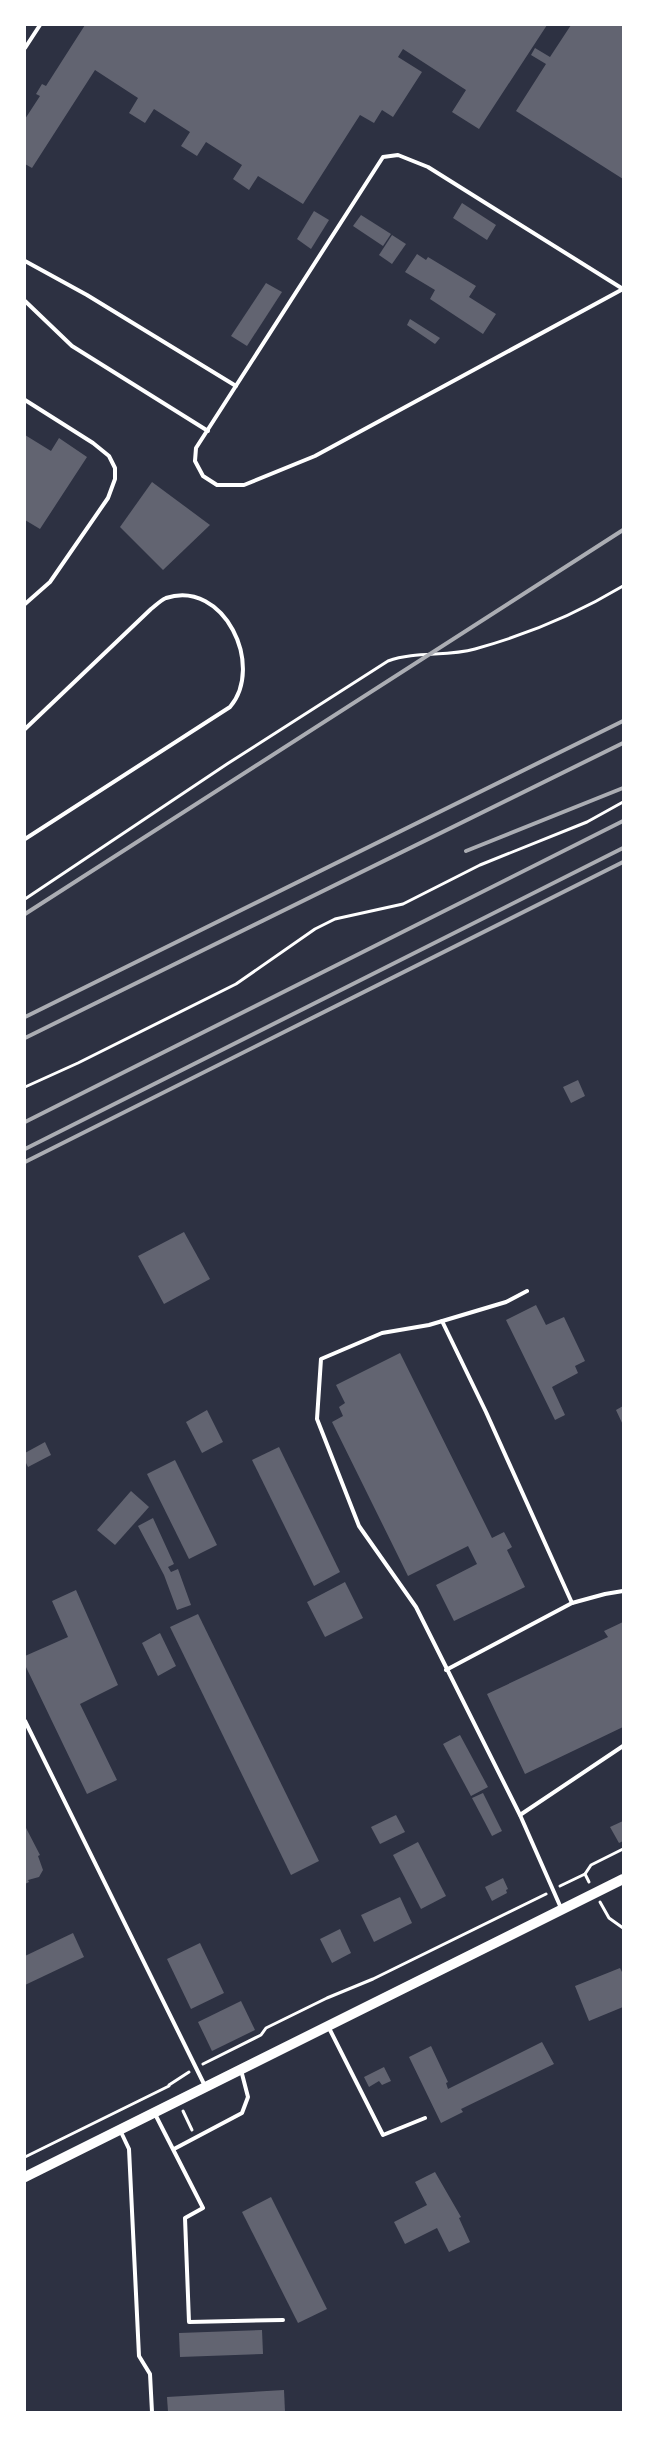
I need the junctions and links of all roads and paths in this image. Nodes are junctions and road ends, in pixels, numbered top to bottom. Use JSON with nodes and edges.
{"nodes":[{"id":1,"x":40,"y":25,"type":"edge"},
{"id":2,"x":25,"y":48,"type":"edge"},
{"id":3,"x":25,"y":261,"type":"edge"},
{"id":4,"x":623,"y":289,"type":"edge"},
{"id":5,"x":25,"y":301,"type":"edge"},
{"id":6,"x":236,"y":386,"type":"junction"},
{"id":7,"x":25,"y":400,"type":"edge"},
{"id":8,"x":208,"y":431,"type":"junction"},
{"id":9,"x":623,"y":586,"type":"edge"},
{"id":10,"x":25,"y":604,"type":"edge"},
{"id":11,"x":25,"y":728,"type":"edge"},
{"id":12,"x":623,"y":802,"type":"edge"},
{"id":13,"x":25,"y":839,"type":"edge"},
{"id":14,"x":25,"y":899,"type":"edge"},
{"id":15,"x":25,"y":1087,"type":"edge"},
{"id":16,"x":527,"y":1291,"type":"dead end"},
{"id":17,"x":442,"y":1321,"type":"junction"},
{"id":18,"x":623,"y":1591,"type":"edge"},
{"id":19,"x":572,"y":1603,"type":"junction"},
{"id":20,"x":446,"y":1670,"type":"junction"},
{"id":21,"x":25,"y":1721,"type":"edge"},
{"id":22,"x":623,"y":1746,"type":"edge"},
{"id":23,"x":520,"y":1815,"type":"junction"},
{"id":24,"x":623,"y":1849,"type":"edge"},
{"id":25,"x":585,"y":1874,"type":"junction"},
{"id":26,"x":623,"y":1879,"type":"edge"},
{"id":27,"x":553,"y":1890,"type":"junction"},
{"id":28,"x":595,"y":1893,"type":"junction"},
{"id":29,"x":562,"y":1910,"type":"junction"},
{"id":30,"x":623,"y":1928,"type":"edge"},
{"id":31,"x":328,"y":2026,"type":"junction"},
{"id":32,"x":196,"y":2068,"type":"junction"},
{"id":33,"x":241,"y":2069,"type":"junction"},
{"id":34,"x":169,"y":2085,"type":"dead end"},
{"id":35,"x":205,"y":2086,"type":"junction"},
{"id":36,"x":154,"y":2112,"type":"junction"},
{"id":37,"x":425,"y":2118,"type":"dead end"},
{"id":38,"x":120,"y":2129,"type":"junction"},
{"id":39,"x":174,"y":2149,"type":"junction"},
{"id":40,"x":25,"y":2176,"type":"edge"},
{"id":41,"x":283,"y":2320,"type":"dead end"},
{"id":42,"x":152,"y":2412,"type":"edge"}],
"edges":[{"from":1,"to":2,"type":"lane"},
{"from":3,"to":6,"type":"lane"},
{"from":4,"to":6,"type":"lane"},
{"from":4,"to":8,"type":"lane"},
{"from":5,"to":8,"type":"lane"},
{"from":6,"to":8,"type":"lane"},
{"from":7,"to":10,"type":"lane"},
{"from":9,"to":14,"type":"path"},
{"from":11,"to":13,"type":"lane"},
{"from":12,"to":15,"type":"path"},
{"from":16,"to":17,"type":"lane"},
{"from":17,"to":19,"type":"lane"},
{"from":17,"to":20,"type":"lane"},
{"from":18,"to":19,"type":"lane"},
{"from":19,"to":20,"type":"lane"},
{"from":20,"to":23,"type":"lane"},
{"from":21,"to":32,"type":"lane"},
{"from":22,"to":23,"type":"lane"},
{"from":23,"to":27,"type":"lane"},
{"from":24,"to":25,"type":"path"},
{"from":25,"to":27,"type":"path"},
{"from":25,"to":28,"type":"path"},
{"from":26,"to":28,"type":"main road"},
{"from":27,"to":29,"type":"lane"},
{"from":27,"to":32,"type":"path"},
{"from":28,"to":29,"type":"main road"},
{"from":28,"to":30,"type":"path"},
{"from":29,"to":31,"type":"main road"},
{"from":31,"to":33,"type":"main road"},
{"from":31,"to":37,"type":"lane"},
{"from":32,"to":34,"type":"path"},
{"from":32,"to":35,"type":"lane"},
{"from":33,"to":35,"type":"main road"},
{"from":33,"to":39,"type":"lane"},
{"from":35,"to":36,"type":"main road"},
{"from":36,"to":38,"type":"main road"},
{"from":36,"to":39,"type":"lane"},
{"from":38,"to":40,"type":"main road"},
{"from":38,"to":42,"type":"lane"},
{"from":39,"to":41,"type":"lane"}]}
